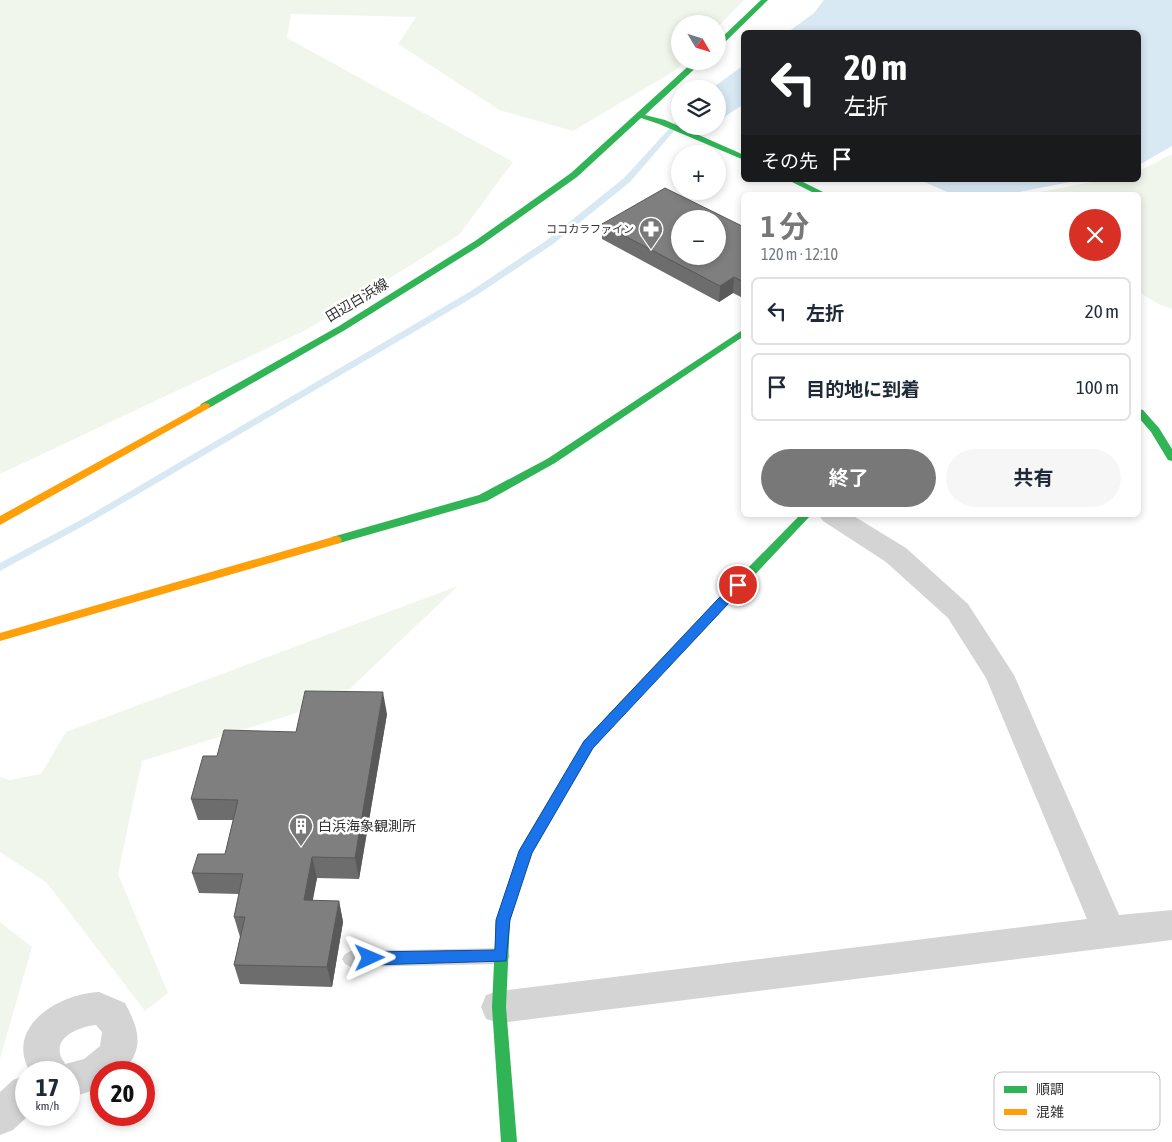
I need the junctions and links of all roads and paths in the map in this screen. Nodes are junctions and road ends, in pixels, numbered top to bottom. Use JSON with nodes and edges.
{"nodes":[{"id":1,"x":765,"y":0,"type":"edge"},
{"id":2,"x":726,"y":37,"type":"edge"},
{"id":3,"x":690,"y":70,"type":"edge"},
{"id":4,"x":641,"y":116,"type":"junction"},
{"id":5,"x":741,"y":157,"type":"edge"},
{"id":6,"x":796,"y":182,"type":"edge"},
{"id":7,"x":818,"y":192,"type":"edge"},
{"id":8,"x":741,"y":334,"type":"edge"},
{"id":9,"x":1141,"y":414,"type":"edge"},
{"id":10,"x":1172,"y":458,"type":"edge"},
{"id":11,"x":804,"y":517,"type":"edge"},
{"id":12,"x":835,"y":517,"type":"edge"},
{"id":13,"x":0,"y":521,"type":"edge"},
{"id":14,"x":0,"y":637,"type":"edge"},
{"id":15,"x":1172,"y":925,"type":"edge"},
{"id":16,"x":1108,"y":931,"type":"junction"},
{"id":17,"x":501,"y":956,"type":"junction"},
{"id":18,"x":351,"y":958,"type":"dead end"},
{"id":19,"x":499,"y":1007,"type":"junction"},
{"id":20,"x":15,"y":1105,"type":"edge"},
{"id":21,"x":0,"y":1117,"type":"edge"},
{"id":22,"x":508,"y":1142,"type":"edge"}],
"edges":[{"from":1,"to":2,"type":"street"},
{"from":3,"to":4,"type":"street","name":"田辺白浜線"},
{"from":4,"to":5,"type":"street"},
{"from":4,"to":13,"type":"street","name":"田辺白浜線"},
{"from":6,"to":7,"type":"street"},
{"from":8,"to":14,"type":"street"},
{"from":9,"to":10,"type":"street"},
{"from":11,"to":17,"type":"street"},
{"from":12,"to":16,"type":"street"},
{"from":15,"to":16,"type":"street"},
{"from":16,"to":19,"type":"street"},
{"from":17,"to":18,"type":"lane"},
{"from":17,"to":19,"type":"street"},
{"from":19,"to":22,"type":"street"},
{"from":20,"to":21,"type":"street"}]}
